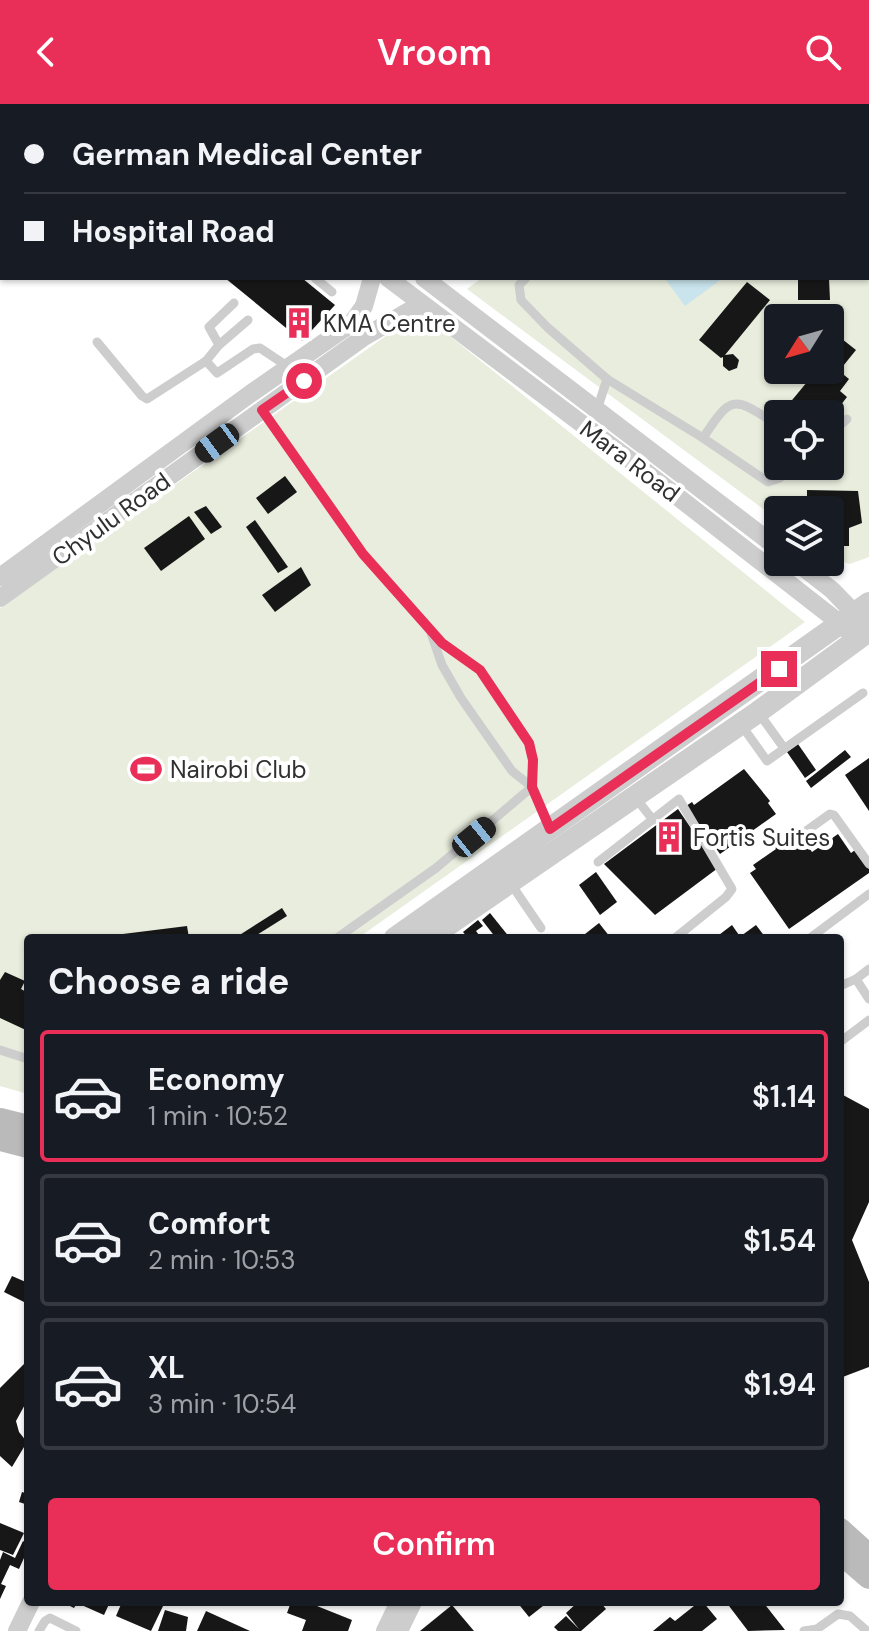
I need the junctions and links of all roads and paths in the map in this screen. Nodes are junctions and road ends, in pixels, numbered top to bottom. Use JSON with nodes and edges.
{"nodes":[{"id":1,"x":317,"y":280,"type":"edge"},
{"id":2,"x":371,"y":280,"type":"edge"},
{"id":3,"x":391,"y":280,"type":"edge"},
{"id":4,"x":427,"y":280,"type":"edge"},
{"id":5,"x":524,"y":280,"type":"edge"},
{"id":6,"x":332,"y":292,"type":"dead end"},
{"id":7,"x":234,"y":303,"type":"dead end"},
{"id":8,"x":421,"y":304,"type":"junction"},
{"id":9,"x":248,"y":320,"type":"dead end"},
{"id":10,"x":97,"y":342,"type":"dead end"},
{"id":11,"x":219,"y":345,"type":"junction"},
{"id":12,"x":206,"y":361,"type":"junction"},
{"id":13,"x":289,"y":367,"type":"junction"},
{"id":14,"x":607,"y":379,"type":"junction"},
{"id":15,"x":304,"y":381,"type":"junction"},
{"id":16,"x":262,"y":410,"type":"junction"},
{"id":17,"x":597,"y":410,"type":"junction"},
{"id":18,"x":764,"y":417,"type":"edge"},
{"id":19,"x":847,"y":419,"type":"dead end"},
{"id":20,"x":844,"y":422,"type":"edge"},
{"id":21,"x":703,"y":438,"type":"junction"},
{"id":22,"x":764,"y":479,"type":"edge"},
{"id":23,"x":764,"y":537,"type":"edge"},
{"id":24,"x":814,"y":576,"type":"edge"},
{"id":25,"x":0,"y":577,"type":"edge"},
{"id":26,"x":0,"y":598,"type":"edge"},
{"id":27,"x":862,"y":628,"type":"edge"},
{"id":28,"x":430,"y":630,"type":"junction"},
{"id":29,"x":863,"y":693,"type":"dead end"},
{"id":30,"x":749,"y":718,"type":"junction"},
{"id":31,"x":784,"y":748,"type":"junction"},
{"id":32,"x":532,"y":787,"type":"junction"},
{"id":33,"x":635,"y":797,"type":"junction"},
{"id":34,"x":653,"y":820,"type":"junction"},
{"id":35,"x":550,"y":829,"type":"junction"},
{"id":36,"x":802,"y":834,"type":"dead end"},
{"id":37,"x":598,"y":862,"type":"dead end"},
{"id":38,"x":869,"y":864,"type":"edge"},
{"id":39,"x":509,"y":882,"type":"junction"},
{"id":40,"x":869,"y":894,"type":"edge"},
{"id":41,"x":541,"y":928,"type":"dead end"},
{"id":42,"x":343,"y":934,"type":"edge"},
{"id":43,"x":401,"y":934,"type":"edge"},
{"id":44,"x":435,"y":934,"type":"edge"},
{"id":45,"x":680,"y":934,"type":"edge"},
{"id":46,"x":815,"y":934,"type":"edge"},
{"id":47,"x":869,"y":969,"type":"edge"},
{"id":48,"x":856,"y":979,"type":"junction"},
{"id":49,"x":844,"y":984,"type":"edge"},
{"id":50,"x":869,"y":999,"type":"edge"},
{"id":51,"x":869,"y":1020,"type":"edge"},
{"id":52,"x":844,"y":1039,"type":"edge"},
{"id":53,"x":0,"y":1050,"type":"edge"},
{"id":54,"x":24,"y":1058,"type":"edge"},
{"id":55,"x":0,"y":1120,"type":"edge"},
{"id":56,"x":24,"y":1126,"type":"edge"},
{"id":57,"x":0,"y":1139,"type":"edge"},
{"id":58,"x":24,"y":1145,"type":"edge"},
{"id":59,"x":844,"y":1534,"type":"edge"},
{"id":60,"x":844,"y":1555,"type":"edge"},
{"id":61,"x":869,"y":1556,"type":"edge"},
{"id":62,"x":869,"y":1577,"type":"edge"},
{"id":63,"x":29,"y":1606,"type":"edge"},
{"id":64,"x":403,"y":1612,"type":"edge"},
{"id":65,"x":17,"y":1631,"type":"edge"},
{"id":66,"x":39,"y":1631,"type":"edge"},
{"id":67,"x":76,"y":1631,"type":"edge"},
{"id":68,"x":385,"y":1631,"type":"edge"},
{"id":69,"x":804,"y":1631,"type":"edge"},
{"id":70,"x":867,"y":1631,"type":"edge"}],
"edges":[{"from":1,"to":6,"type":"lane"},
{"from":2,"to":13,"type":"street","name":"Chyulu Road"},
{"from":3,"to":8,"type":"street","name":"Mara Road"},
{"from":4,"to":17,"type":"street","name":"Mara Road"},
{"from":5,"to":14,"type":"lane"},
{"from":7,"to":11,"type":"lane"},
{"from":8,"to":15,"type":"street","name":"Chyulu Road"},
{"from":8,"to":27,"type":"street","name":"Mara Road"},
{"from":9,"to":11,"type":"lane"},
{"from":10,"to":12,"type":"lane"},
{"from":11,"to":12,"type":"lane"},
{"from":12,"to":13,"type":"lane"},
{"from":13,"to":15,"type":"lane"},
{"from":13,"to":25,"type":"street","name":"Chyulu Road"},
{"from":14,"to":17,"type":"lane"},
{"from":14,"to":21,"type":"lane"},
{"from":15,"to":16,"type":"street","name":"Chyulu Road"},
{"from":16,"to":26,"type":"street","name":"Chyulu Road"},
{"from":16,"to":28,"type":"lane"},
{"from":17,"to":23,"type":"street","name":"Mara Road"},
{"from":18,"to":21,"type":"lane"},
{"from":19,"to":20,"type":"lane"},
{"from":21,"to":22,"type":"lane"},
{"from":24,"to":27,"type":"street"},
{"from":27,"to":30,"type":"street"},
{"from":27,"to":35,"type":"street"},
{"from":28,"to":32,"type":"lane"},
{"from":28,"to":32,"type":"lane"},
{"from":29,"to":31,"type":"lane"},
{"from":30,"to":31,"type":"lane"},
{"from":30,"to":31,"type":"lane"},
{"from":30,"to":33,"type":"street"},
{"from":32,"to":35,"type":"lane"},
{"from":32,"to":42,"type":"lane"},
{"from":33,"to":34,"type":"lane"},
{"from":33,"to":39,"type":"street"},
{"from":34,"to":37,"type":"lane"},
{"from":34,"to":45,"type":"lane"},
{"from":35,"to":43,"type":"street"},
{"from":36,"to":38,"type":"lane"},
{"from":39,"to":41,"type":"lane"},
{"from":39,"to":44,"type":"street"},
{"from":40,"to":46,"type":"lane"},
{"from":47,"to":48,"type":"lane"},
{"from":48,"to":49,"type":"lane"},
{"from":48,"to":50,"type":"lane"},
{"from":51,"to":52,"type":"lane"},
{"from":53,"to":54,"type":"lane"},
{"from":55,"to":56,"type":"main road"},
{"from":57,"to":58,"type":"main road"},
{"from":59,"to":61,"type":"main road"},
{"from":60,"to":62,"type":"main road"},
{"from":63,"to":65,"type":"street"},
{"from":64,"to":68,"type":"street"},
{"from":66,"to":67,"type":"lane"},
{"from":69,"to":70,"type":"lane"}]}
